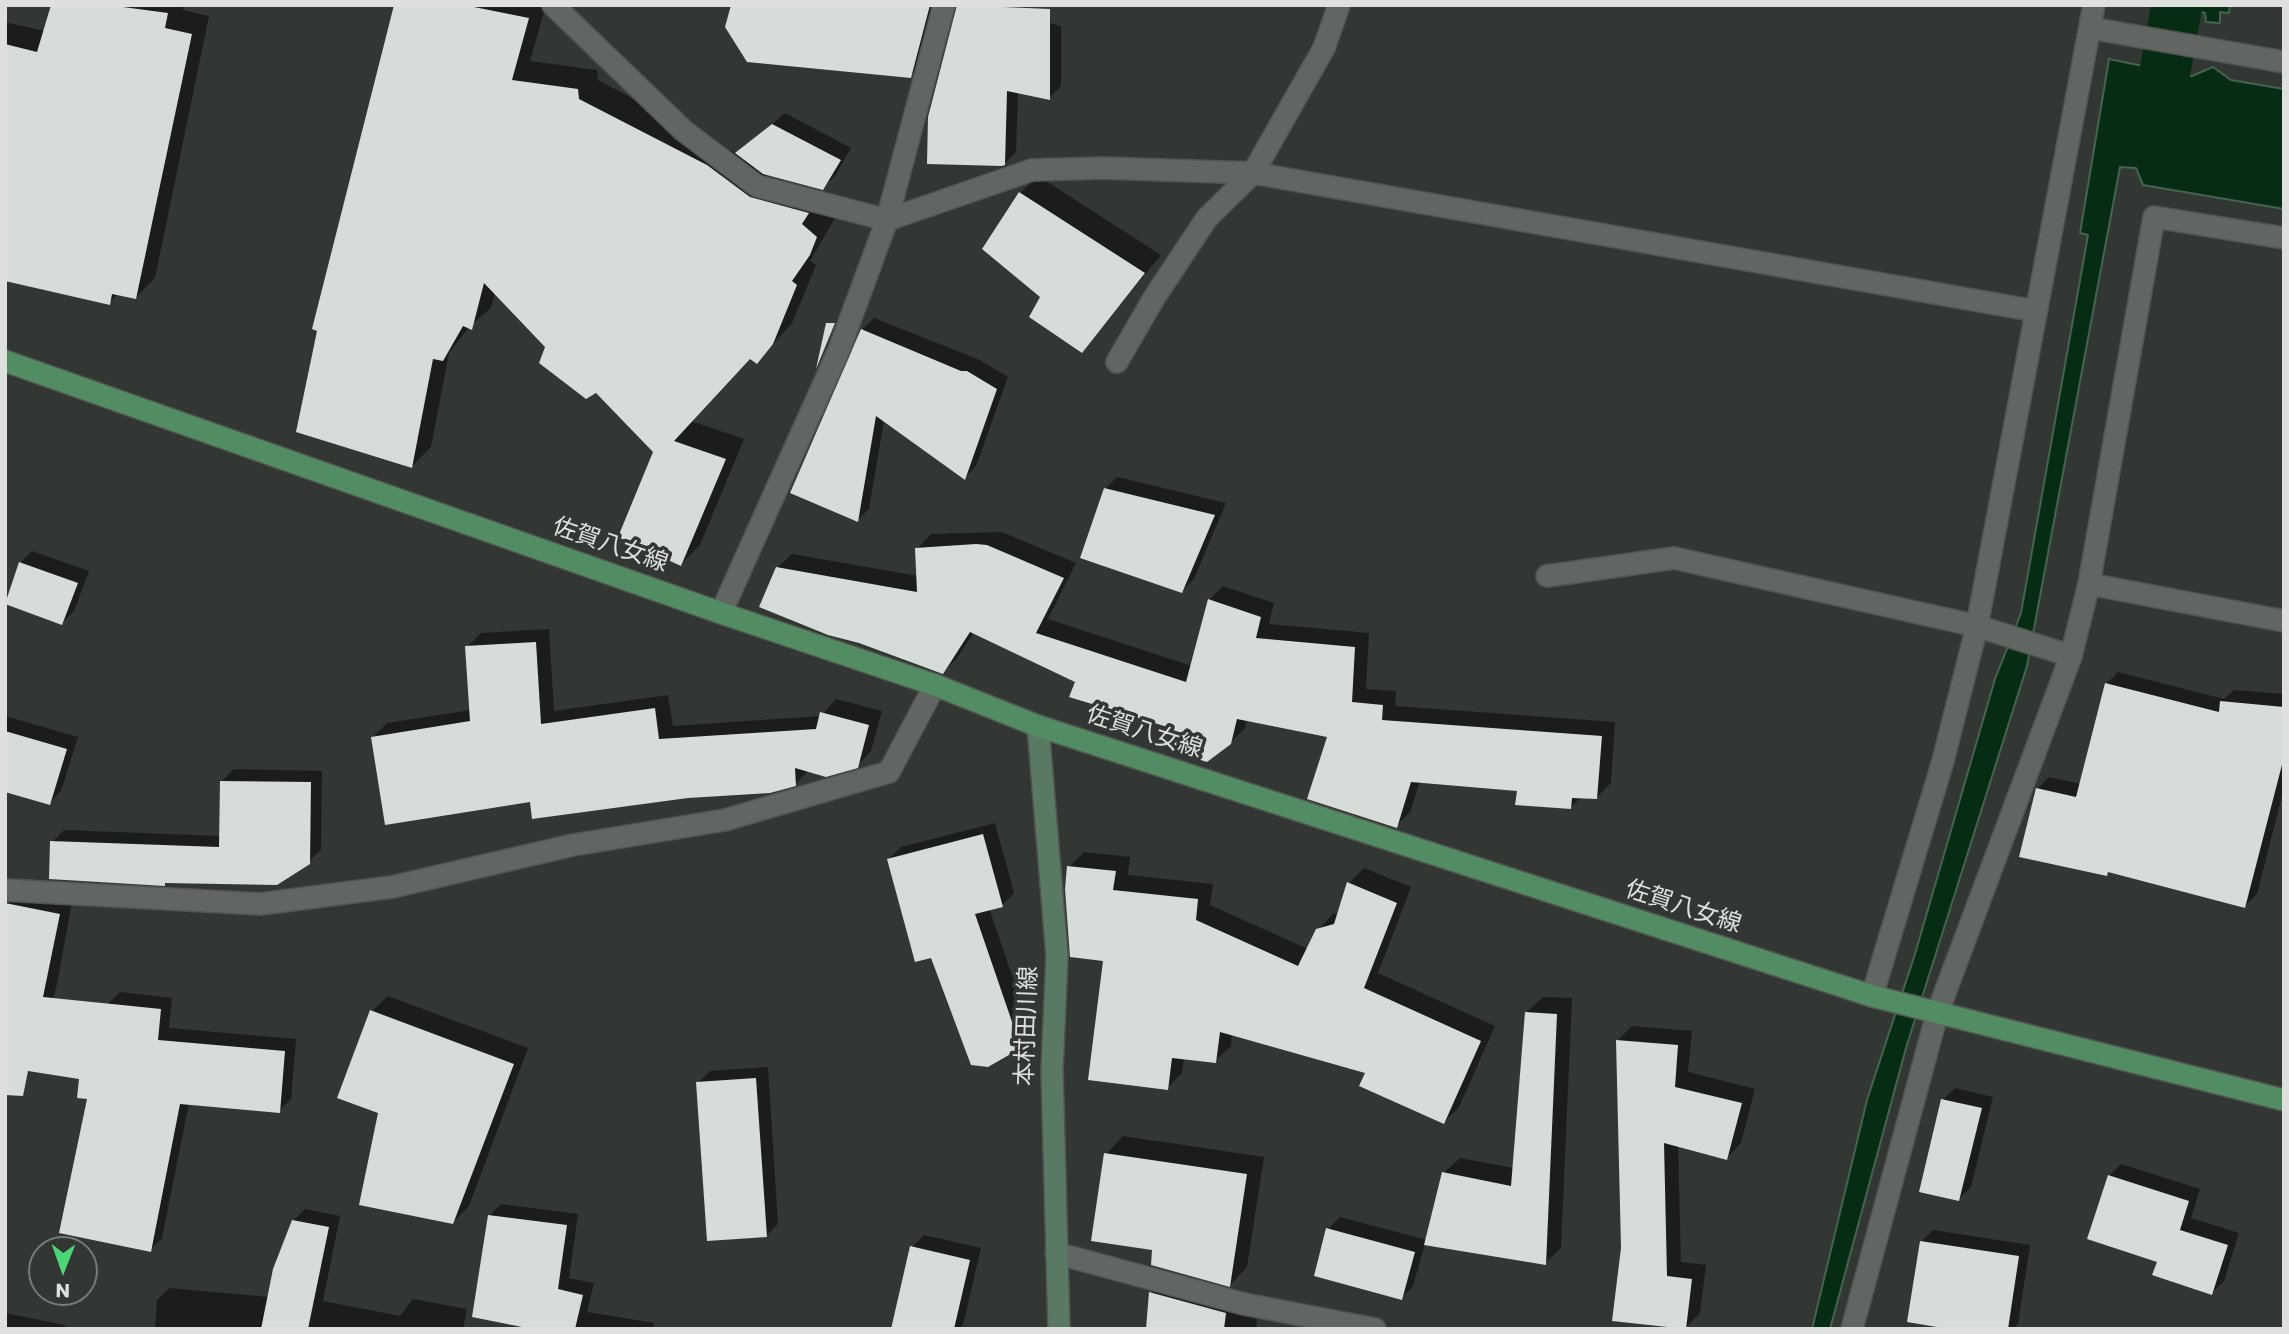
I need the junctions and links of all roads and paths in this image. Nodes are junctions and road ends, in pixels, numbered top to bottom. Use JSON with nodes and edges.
{"nodes":[{"id":1,"x":553,"y":5,"type":"edge"},
{"id":2,"x":944,"y":5,"type":"edge"},
{"id":3,"x":1339,"y":5,"type":"edge"},
{"id":4,"x":2094,"y":5,"type":"edge"},
{"id":5,"x":2090,"y":28,"type":"junction"},
{"id":6,"x":2284,"y":62,"type":"edge"},
{"id":7,"x":1253,"y":173,"type":"junction"},
{"id":8,"x":887,"y":220,"type":"junction"},
{"id":9,"x":2284,"y":238,"type":"edge"},
{"id":10,"x":2036,"y":311,"type":"junction"},
{"id":11,"x":5,"y":360,"type":"edge"},
{"id":12,"x":1117,"y":362,"type":"dead end"},
{"id":13,"x":1547,"y":576,"type":"dead end"},
{"id":14,"x":2089,"y":584,"type":"junction"},
{"id":15,"x":721,"y":613,"type":"junction"},
{"id":16,"x":2284,"y":621,"type":"edge"},
{"id":17,"x":1977,"y":626,"type":"junction"},
{"id":18,"x":2071,"y":656,"type":"junction"},
{"id":19,"x":935,"y":685,"type":"junction"},
{"id":20,"x":1038,"y":726,"type":"junction"},
{"id":21,"x":5,"y":890,"type":"edge"},
{"id":22,"x":1872,"y":996,"type":"junction"},
{"id":23,"x":1937,"y":1014,"type":"junction"},
{"id":24,"x":2284,"y":1100,"type":"edge"},
{"id":25,"x":1056,"y":1253,"type":"junction"},
{"id":26,"x":1059,"y":1329,"type":"edge"},
{"id":27,"x":1375,"y":1329,"type":"edge"},
{"id":28,"x":1852,"y":1329,"type":"edge"}],
"edges":[{"from":1,"to":8,"type":"street"},
{"from":2,"to":8,"type":"street"},
{"from":3,"to":7,"type":"street"},
{"from":4,"to":5,"type":"street"},
{"from":5,"to":6,"type":"street"},
{"from":5,"to":10,"type":"street"},
{"from":7,"to":8,"type":"street"},
{"from":7,"to":10,"type":"street"},
{"from":7,"to":12,"type":"street"},
{"from":8,"to":15,"type":"street"},
{"from":9,"to":14,"type":"street"},
{"from":10,"to":17,"type":"street"},
{"from":11,"to":15,"type":"main road","name":"佐賀八女線"},
{"from":13,"to":17,"type":"street"},
{"from":14,"to":16,"type":"street"},
{"from":14,"to":18,"type":"street"},
{"from":15,"to":19,"type":"main road","name":"佐賀八女線"},
{"from":17,"to":18,"type":"street"},
{"from":17,"to":22,"type":"street"},
{"from":18,"to":23,"type":"street"},
{"from":19,"to":20,"type":"main road","name":"佐賀八女線"},
{"from":19,"to":21,"type":"street"},
{"from":20,"to":22,"type":"main road","name":"佐賀八女線"},
{"from":20,"to":25,"type":"main road","name":"本村田川線"},
{"from":22,"to":23,"type":"main road","name":"佐賀八女線"},
{"from":23,"to":24,"type":"main road","name":"佐賀八女線"},
{"from":23,"to":28,"type":"street"},
{"from":25,"to":26,"type":"main road","name":"本村田川線"},
{"from":25,"to":27,"type":"street"}]}
